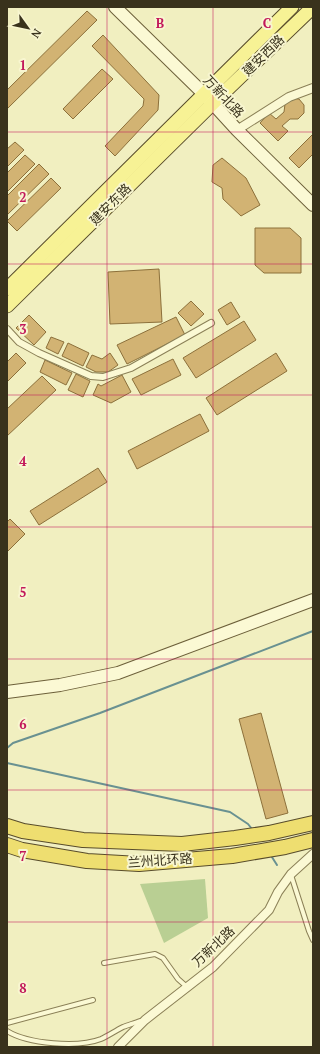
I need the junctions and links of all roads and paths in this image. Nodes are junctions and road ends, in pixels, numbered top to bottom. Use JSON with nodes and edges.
{"nodes":[{"id":1,"x":115,"y":7,"type":"edge"},
{"id":2,"x":292,"y":7,"type":"edge"},
{"id":3,"x":313,"y":7,"type":"edge"},
{"id":4,"x":313,"y":88,"type":"edge"},
{"id":5,"x":209,"y":99,"type":"junction"},
{"id":6,"x":237,"y":130,"type":"junction"},
{"id":7,"x":313,"y":205,"type":"edge"},
{"id":8,"x":7,"y":289,"type":"edge"},
{"id":9,"x":7,"y":306,"type":"edge"},
{"id":10,"x":211,"y":324,"type":"dead end"},
{"id":11,"x":7,"y":329,"type":"edge"},
{"id":12,"x":313,"y":600,"type":"edge"},
{"id":13,"x":7,"y":692,"type":"edge"},
{"id":14,"x":313,"y":823,"type":"edge"},
{"id":15,"x":7,"y":826,"type":"edge"},
{"id":16,"x":313,"y":840,"type":"edge"},
{"id":17,"x":7,"y":845,"type":"edge"},
{"id":18,"x":313,"y":854,"type":"edge"},
{"id":19,"x":291,"y":874,"type":"junction"},
{"id":20,"x":313,"y":940,"type":"edge"},
{"id":21,"x":104,"y":962,"type":"dead end"},
{"id":22,"x":187,"y":987,"type":"junction"},
{"id":23,"x":94,"y":1000,"type":"dead end"},
{"id":24,"x":144,"y":1020,"type":"junction"},
{"id":25,"x":7,"y":1023,"type":"edge"},
{"id":26,"x":7,"y":1031,"type":"edge"},
{"id":27,"x":118,"y":1047,"type":"edge"}],
"edges":[{"from":1,"to":5,"type":"main road","name":"万新北路"},
{"from":2,"to":5,"type":"main road","name":"建安西路"},
{"from":3,"to":5,"type":"main road","name":"建安西路"},
{"from":4,"to":6,"type":"street"},
{"from":5,"to":6,"type":"main road","name":"万新北路"},
{"from":5,"to":8,"type":"main road","name":"建安东路"},
{"from":5,"to":9,"type":"main road","name":"建安东路"},
{"from":6,"to":7,"type":"main road","name":"万新北路"},
{"from":10,"to":11,"type":"street"},
{"from":12,"to":13,"type":"main road"},
{"from":14,"to":15,"type":"highway","name":"兰州北环路"},
{"from":16,"to":17,"type":"highway","name":"兰州北环路"},
{"from":18,"to":19,"type":"street","name":"万新北路"},
{"from":19,"to":20,"type":"lane"},
{"from":19,"to":22,"type":"street","name":"万新北路"},
{"from":21,"to":22,"type":"lane"},
{"from":22,"to":24,"type":"street","name":"万新北路"},
{"from":23,"to":25,"type":"lane"},
{"from":24,"to":26,"type":"lane"},
{"from":24,"to":27,"type":"street","name":"万新北路"}]}
